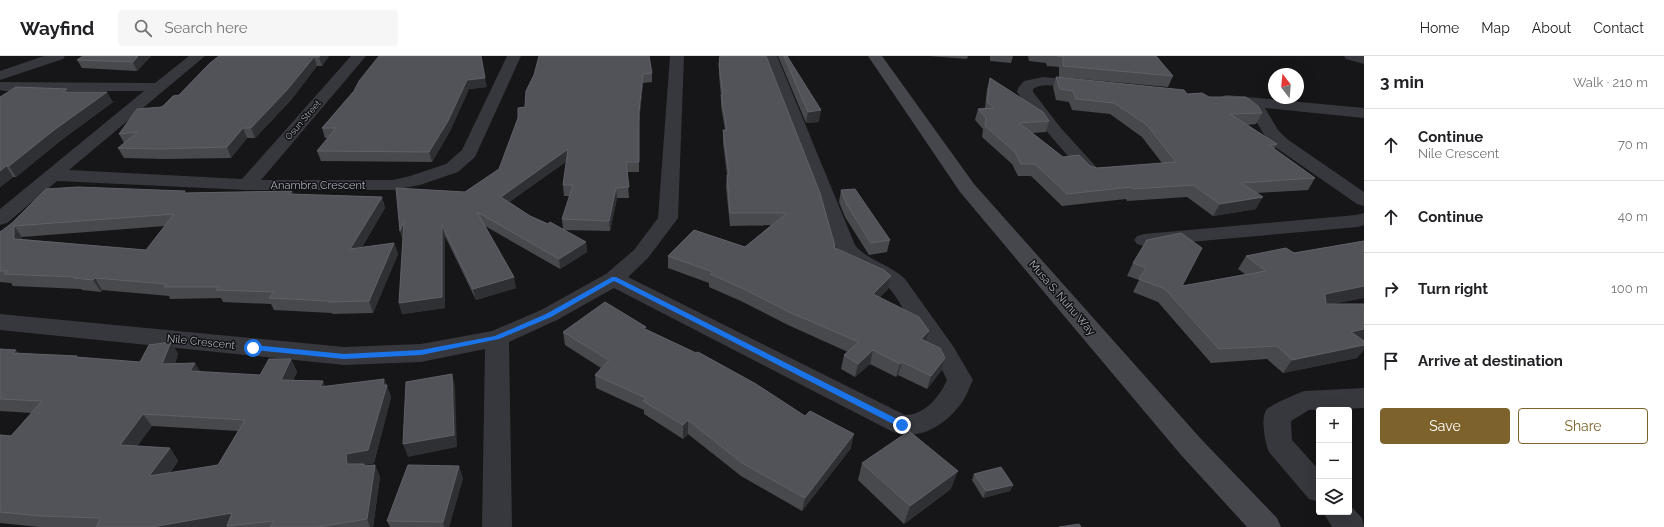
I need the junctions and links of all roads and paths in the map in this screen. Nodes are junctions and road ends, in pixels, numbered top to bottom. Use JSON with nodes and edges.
{"nodes":[{"id":1,"x":31,"y":56,"type":"edge"},
{"id":2,"x":58,"y":56,"type":"edge"},
{"id":3,"x":198,"y":56,"type":"edge"},
{"id":4,"x":359,"y":56,"type":"edge"},
{"id":5,"x":514,"y":56,"type":"edge"},
{"id":6,"x":677,"y":56,"type":"edge"},
{"id":7,"x":770,"y":56,"type":"edge"},
{"id":8,"x":876,"y":56,"type":"edge"},
{"id":9,"x":1351,"y":56,"type":"edge"},
{"id":10,"x":1364,"y":60,"type":"edge"},
{"id":11,"x":0,"y":65,"type":"edge"},
{"id":12,"x":1,"y":84,"type":"edge"},
{"id":13,"x":158,"y":87,"type":"junction"},
{"id":14,"x":1099,"y":87,"type":"edge"},
{"id":15,"x":1208,"y":98,"type":"edge"},
{"id":16,"x":1254,"y":103,"type":"junction"},
{"id":17,"x":1364,"y":113,"type":"edge"},
{"id":18,"x":1092,"y":173,"type":"edge"},
{"id":19,"x":53,"y":175,"type":"junction"},
{"id":20,"x":247,"y":185,"type":"junction"},
{"id":21,"x":1364,"y":200,"type":"edge"},
{"id":22,"x":0,"y":219,"type":"edge"},
{"id":23,"x":1364,"y":219,"type":"edge"},
{"id":24,"x":1144,"y":240,"type":"dead end"},
{"id":25,"x":614,"y":279,"type":"junction"},
{"id":26,"x":0,"y":322,"type":"edge"},
{"id":27,"x":497,"y":338,"type":"junction"},
{"id":28,"x":1364,"y":398,"type":"edge"},
{"id":29,"x":1316,"y":487,"type":"edge"},
{"id":30,"x":1341,"y":515,"type":"edge"},
{"id":31,"x":497,"y":527,"type":"edge"},
{"id":32,"x":1266,"y":527,"type":"edge"},
{"id":33,"x":1351,"y":527,"type":"edge"}],
"edges":[{"from":1,"to":11,"type":"street"},
{"from":2,"to":12,"type":"street"},
{"from":3,"to":13,"type":"street"},
{"from":4,"to":20,"type":"street","name":"Osun Street"},
{"from":5,"to":20,"type":"street","name":"Anambra Crescent"},
{"from":6,"to":25,"type":"street","name":"Nile Crescent"},
{"from":7,"to":25,"type":"street"},
{"from":8,"to":32,"type":"street","name":"Musa S. Nuhu Way"},
{"from":9,"to":10,"type":"street"},
{"from":12,"to":13,"type":"street"},
{"from":13,"to":19,"type":"street"},
{"from":14,"to":18,"type":"street"},
{"from":15,"to":16,"type":"street"},
{"from":16,"to":17,"type":"street"},
{"from":16,"to":21,"type":"street"},
{"from":19,"to":20,"type":"street","name":"Anambra Crescent"},
{"from":19,"to":22,"type":"street"},
{"from":23,"to":24,"type":"street"},
{"from":25,"to":27,"type":"street","name":"Nile Crescent"},
{"from":26,"to":27,"type":"street","name":"Nile Crescent"},
{"from":27,"to":31,"type":"street"},
{"from":28,"to":29,"type":"street"},
{"from":30,"to":33,"type":"street"}]}
